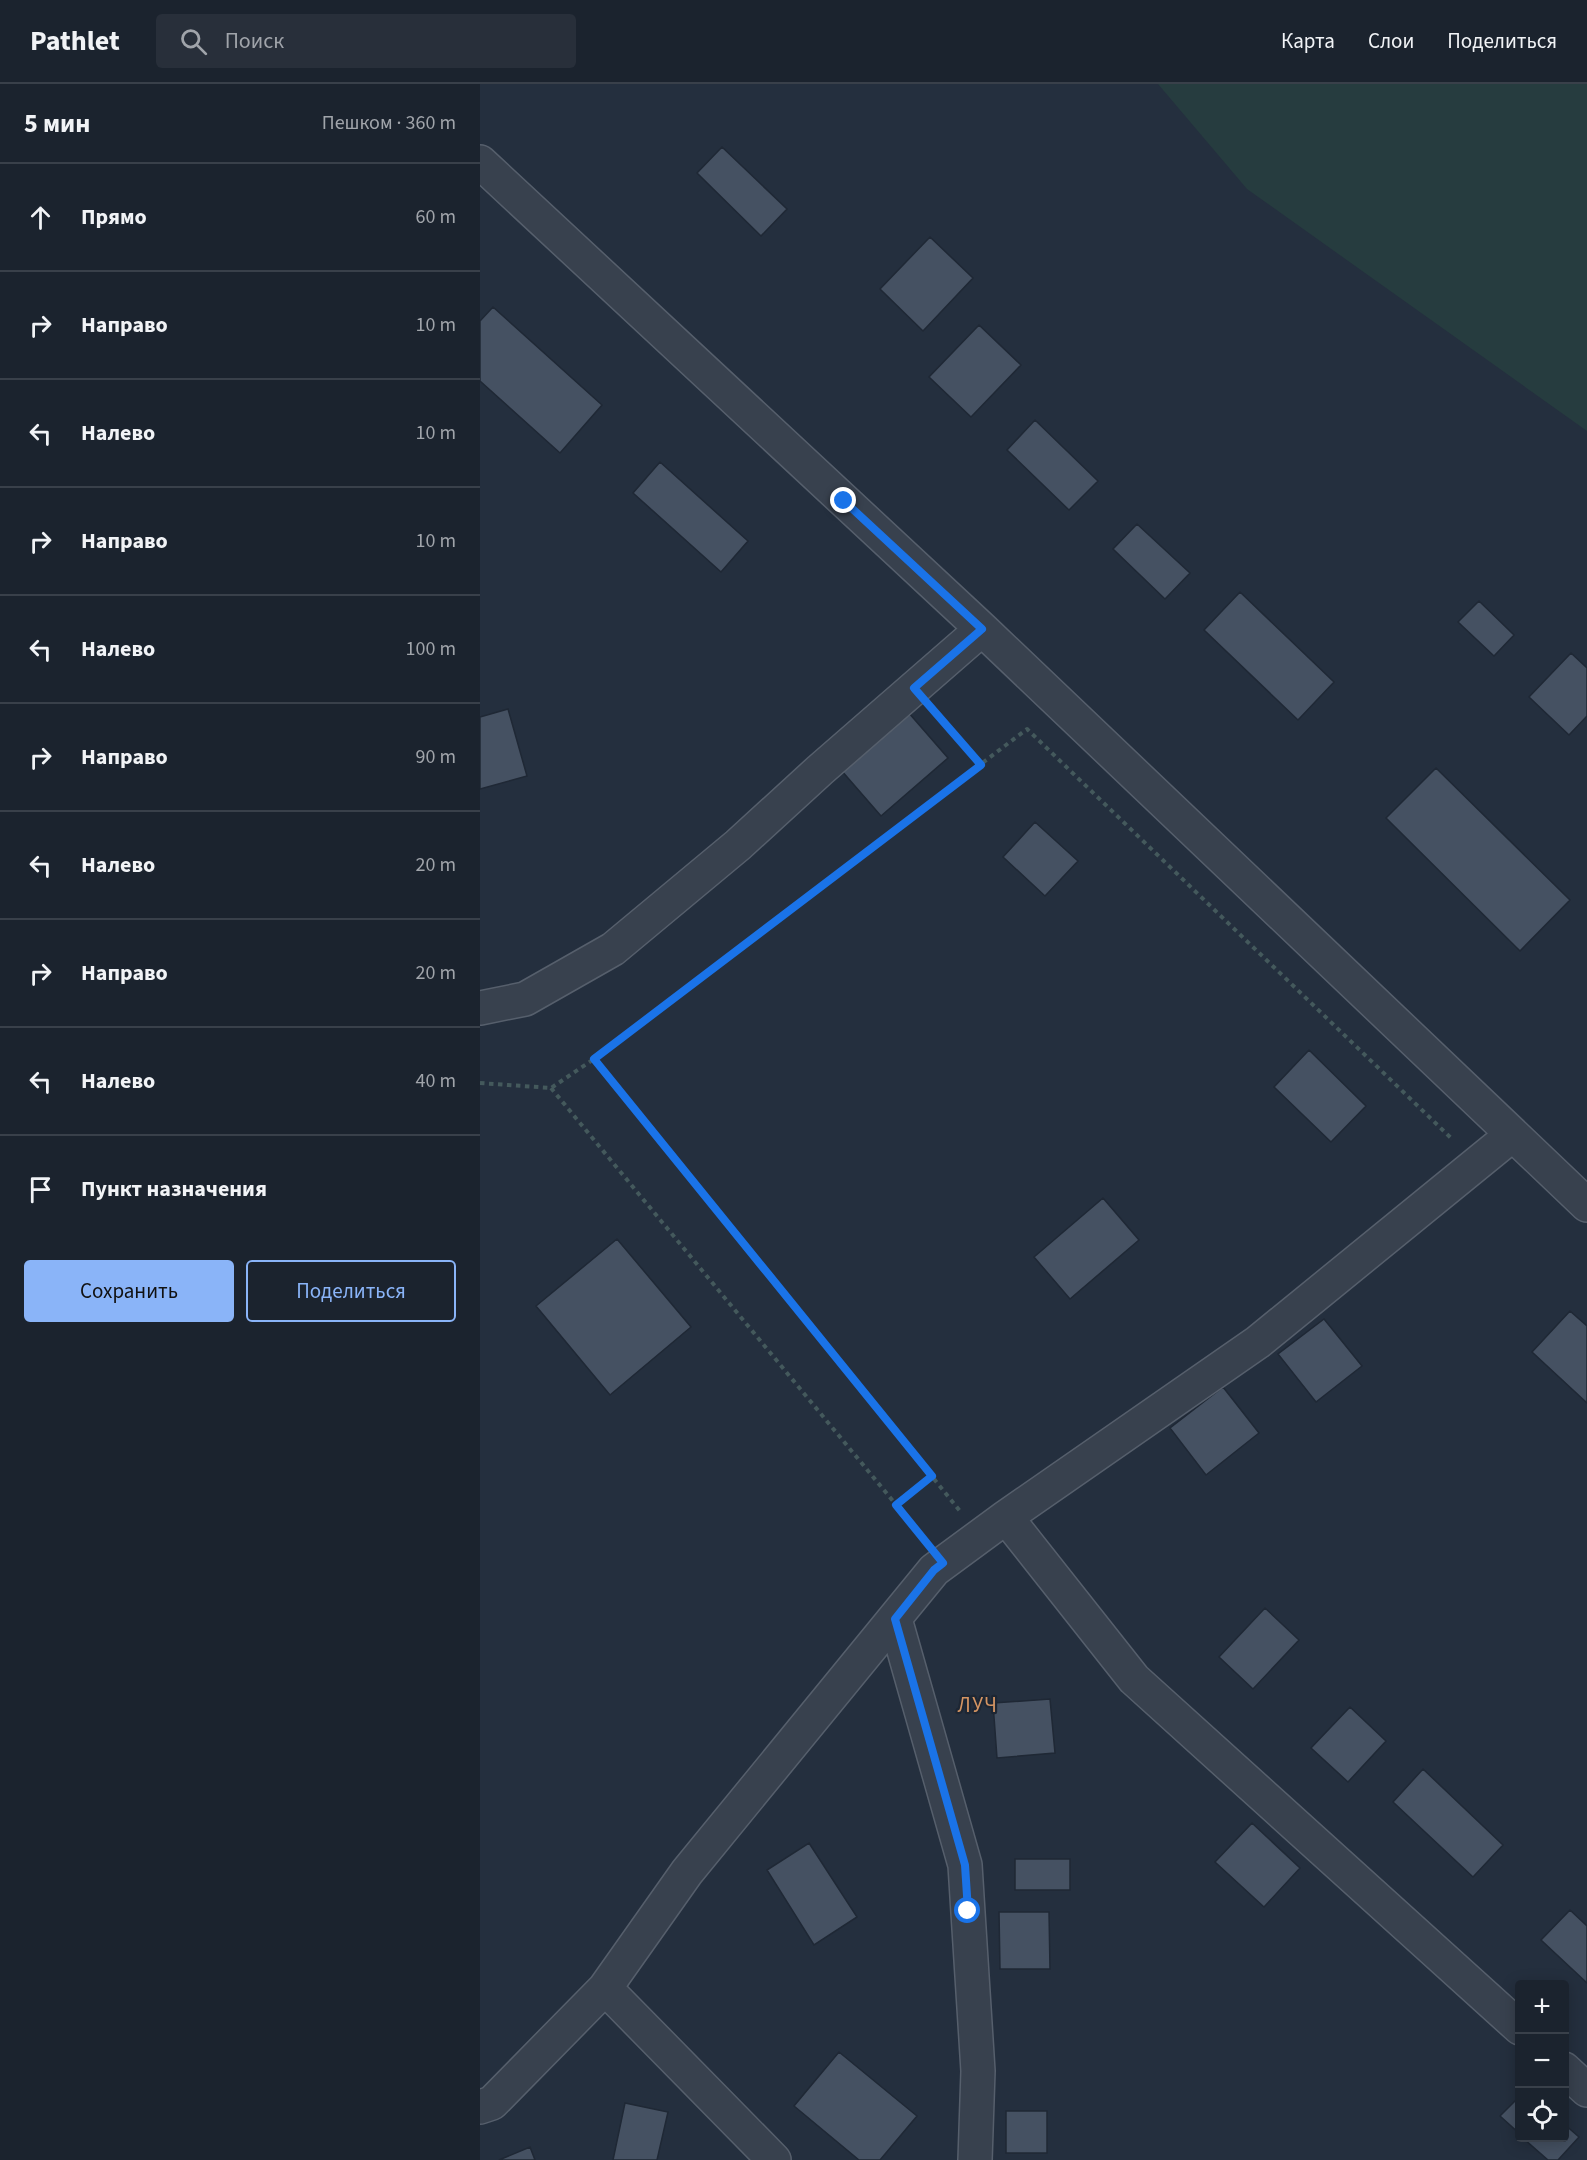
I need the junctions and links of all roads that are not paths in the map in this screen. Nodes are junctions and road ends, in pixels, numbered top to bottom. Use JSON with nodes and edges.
{"nodes":[{"id":1,"x":480,"y":162,"type":"edge"},
{"id":2,"x":982,"y":629,"type":"junction"},
{"id":3,"x":480,"y":1008,"type":"edge"},
{"id":4,"x":1512,"y":1136,"type":"junction"},
{"id":5,"x":1587,"y":1205,"type":"edge"},
{"id":6,"x":993,"y":1527,"type":"junction"},
{"id":7,"x":895,"y":1619,"type":"junction"},
{"id":8,"x":605,"y":1988,"type":"junction"},
{"id":9,"x":1515,"y":2023,"type":"edge"},
{"id":10,"x":1569,"y":2074,"type":"edge"},
{"id":11,"x":1587,"y":2090,"type":"edge"},
{"id":12,"x":480,"y":2107,"type":"edge"},
{"id":13,"x":774,"y":2160,"type":"edge"},
{"id":14,"x":975,"y":2160,"type":"edge"}],
"edges":[{"from":1,"to":2,"type":"street"},
{"from":2,"to":3,"type":"street"},
{"from":2,"to":4,"type":"street"},
{"from":4,"to":5,"type":"street"},
{"from":4,"to":6,"type":"street"},
{"from":6,"to":7,"type":"street"},
{"from":6,"to":9,"type":"street"},
{"from":7,"to":8,"type":"street"},
{"from":7,"to":14,"type":"street"},
{"from":8,"to":12,"type":"street"},
{"from":8,"to":13,"type":"street"},
{"from":10,"to":11,"type":"street"}]}
